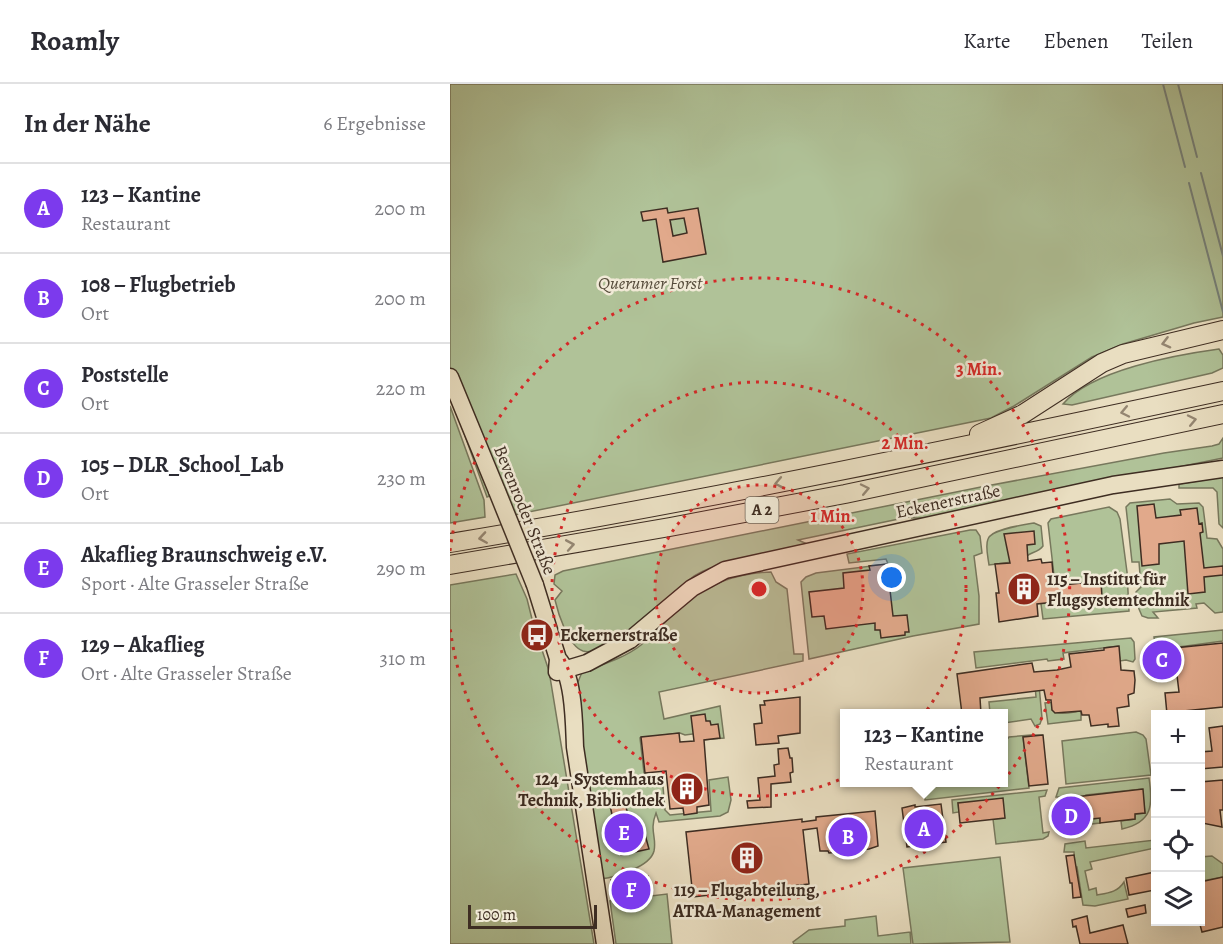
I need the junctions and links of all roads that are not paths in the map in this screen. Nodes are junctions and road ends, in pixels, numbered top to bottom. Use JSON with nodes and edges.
{"nodes":[{"id":1,"x":1223,"y":330,"type":"edge"},
{"id":2,"x":450,"y":377,"type":"edge"},
{"id":3,"x":1223,"y":391,"type":"edge"},
{"id":4,"x":1223,"y":414,"type":"edge"},
{"id":5,"x":939,"y":451,"type":"junction"},
{"id":6,"x":1223,"y":469,"type":"edge"},
{"id":7,"x":450,"y":543,"type":"edge"},
{"id":8,"x":450,"y":566,"type":"edge"},
{"id":9,"x":560,"y":667,"type":"junction"},
{"id":10,"x":605,"y":944,"type":"edge"}],
"edges":[{"from":1,"to":5,"type":"highway","one_way":true},
{"from":2,"to":9,"type":"main road","name":"Bevenroder Straße","bridge":true},
{"from":3,"to":5,"type":"highway","number":"A 2","one_way":true},
{"from":8,"to":4,"type":"highway","number":"A 2","one_way":true},
{"from":5,"to":7,"type":"highway","number":"A 2","one_way":true},
{"from":6,"to":9,"type":"main road","name":"Eckenerstraße"},
{"from":9,"to":10,"type":"main road","name":"Bevenroder Straße"}]}
